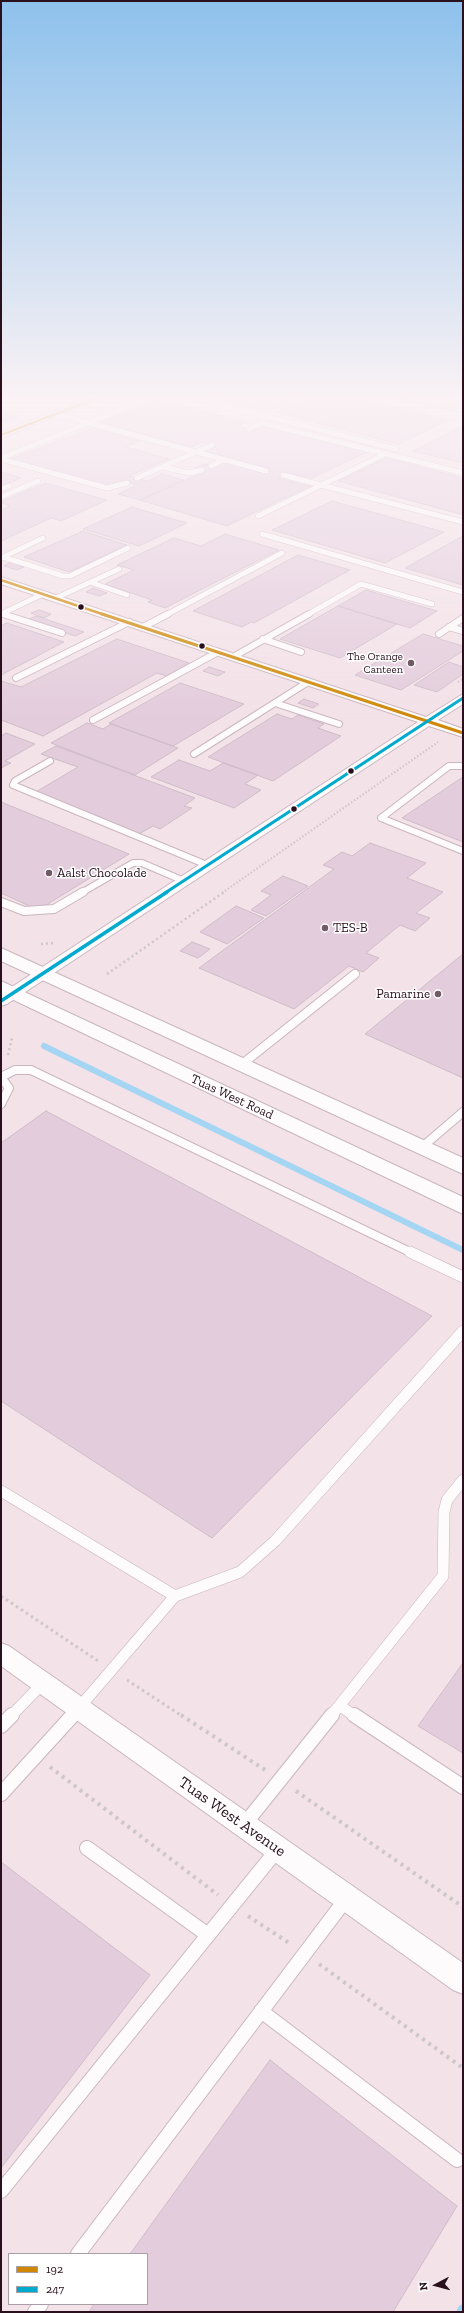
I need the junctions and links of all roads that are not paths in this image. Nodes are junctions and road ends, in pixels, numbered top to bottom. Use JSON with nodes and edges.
{"nodes":[{"id":1,"x":279,"y":506,"type":"edge"},
{"id":2,"x":400,"y":506,"type":"edge"},
{"id":3,"x":258,"y":516,"type":"dead end"},
{"id":4,"x":463,"y":522,"type":"edge"},
{"id":5,"x":262,"y":534,"type":"dead end"},
{"id":6,"x":43,"y":538,"type":"dead end"},
{"id":7,"x":128,"y":548,"type":"dead end"},
{"id":8,"x":282,"y":553,"type":"dead end"},
{"id":9,"x":2,"y":557,"type":"edge"},
{"id":10,"x":119,"y":569,"type":"dead end"},
{"id":11,"x":1,"y":580,"type":"edge"},
{"id":12,"x":90,"y":582,"type":"junction"},
{"id":13,"x":463,"y":592,"type":"edge"},
{"id":14,"x":43,"y":594,"type":"junction"},
{"id":15,"x":126,"y":595,"type":"dead end"},
{"id":16,"x":56,"y":598,"type":"junction"},
{"id":17,"x":432,"y":604,"type":"dead end"},
{"id":18,"x":2,"y":614,"type":"edge"},
{"id":19,"x":463,"y":618,"type":"edge"},
{"id":20,"x":129,"y":622,"type":"junction"},
{"id":21,"x":143,"y":627,"type":"junction"},
{"id":22,"x":450,"y":627,"type":"junction"},
{"id":23,"x":463,"y":631,"type":"edge"},
{"id":24,"x":62,"y":633,"type":"dead end"},
{"id":25,"x":439,"y":634,"type":"dead end"},
{"id":26,"x":263,"y":639,"type":"junction"},
{"id":27,"x":218,"y":652,"type":"junction"},
{"id":28,"x":301,"y":652,"type":"dead end"},
{"id":29,"x":232,"y":656,"type":"junction"},
{"id":30,"x":16,"y":678,"type":"dead end"},
{"id":31,"x":308,"y":682,"type":"junction"},
{"id":32,"x":463,"y":698,"type":"edge"},
{"id":33,"x":275,"y":703,"type":"junction"},
{"id":34,"x":93,"y":720,"type":"dead end"},
{"id":35,"x":428,"y":721,"type":"junction"},
{"id":36,"x":339,"y":724,"type":"dead end"},
{"id":37,"x":459,"y":731,"type":"edge"},
{"id":38,"x":194,"y":754,"type":"dead end"},
{"id":39,"x":50,"y":761,"type":"dead end"},
{"id":40,"x":463,"y":766,"type":"edge"},
{"id":41,"x":463,"y":851,"type":"edge"},
{"id":42,"x":207,"y":865,"type":"junction"},
{"id":43,"x":184,"y":881,"type":"junction"},
{"id":44,"x":1,"y":902,"type":"edge"},
{"id":45,"x":1,"y":954,"type":"edge"},
{"id":46,"x":43,"y":974,"type":"junction"},
{"id":47,"x":355,"y":974,"type":"dead end"},
{"id":48,"x":5,"y":994,"type":"edge"},
{"id":49,"x":241,"y":1065,"type":"junction"},
{"id":50,"x":1,"y":1077,"type":"edge"},
{"id":51,"x":1,"y":1104,"type":"edge"},
{"id":52,"x":463,"y":1112,"type":"edge"},
{"id":53,"x":421,"y":1148,"type":"junction"},
{"id":54,"x":463,"y":1167,"type":"edge"},
{"id":55,"x":463,"y":1206,"type":"edge"},
{"id":56,"x":463,"y":1277,"type":"edge"},
{"id":57,"x":463,"y":1332,"type":"edge"},
{"id":58,"x":463,"y":1480,"type":"edge"},
{"id":59,"x":1,"y":1491,"type":"edge"},
{"id":60,"x":175,"y":1596,"type":"junction"},
{"id":61,"x":1,"y":1653,"type":"edge"},
{"id":62,"x":43,"y":1683,"type":"junction"},
{"id":63,"x":340,"y":1706,"type":"junction"},
{"id":64,"x":79,"y":1708,"type":"junction"},
{"id":65,"x":1,"y":1726,"type":"edge"},
{"id":66,"x":463,"y":1787,"type":"edge"},
{"id":67,"x":1,"y":1794,"type":"edge"},
{"id":68,"x":244,"y":1825,"type":"junction"},
{"id":69,"x":87,"y":1848,"type":"dead end"},
{"id":70,"x":278,"y":1849,"type":"junction"},
{"id":71,"x":347,"y":1898,"type":"junction"},
{"id":72,"x":208,"y":1936,"type":"junction"},
{"id":73,"x":463,"y":1980,"type":"edge"},
{"id":74,"x":261,"y":2011,"type":"junction"},
{"id":75,"x":457,"y":2160,"type":"dead end"},
{"id":76,"x":1,"y":2191,"type":"edge"},
{"id":77,"x":79,"y":2253,"type":"edge"}],
"edges":[{"from":1,"to":3,"type":"lane"},
{"from":2,"to":4,"type":"lane"},
{"from":5,"to":13,"type":"lane"},
{"from":6,"to":9,"type":"lane"},
{"from":7,"to":9,"type":"lane"},
{"from":8,"to":21,"type":"lane"},
{"from":10,"to":12,"type":"lane"},
{"from":11,"to":14,"type":"street"},
{"from":12,"to":15,"type":"lane"},
{"from":12,"to":16,"type":"lane"},
{"from":14,"to":16,"type":"street"},
{"from":14,"to":18,"type":"lane"},
{"from":16,"to":20,"type":"street"},
{"from":17,"to":26,"type":"lane"},
{"from":18,"to":24,"type":"lane"},
{"from":19,"to":22,"type":"lane"},
{"from":20,"to":21,"type":"street"},
{"from":20,"to":30,"type":"lane"},
{"from":21,"to":27,"type":"street"},
{"from":22,"to":23,"type":"lane"},
{"from":22,"to":25,"type":"lane"},
{"from":26,"to":28,"type":"lane"},
{"from":26,"to":29,"type":"lane"},
{"from":27,"to":29,"type":"street"},
{"from":27,"to":34,"type":"lane"},
{"from":29,"to":31,"type":"street"},
{"from":31,"to":33,"type":"lane"},
{"from":31,"to":35,"type":"street"},
{"from":32,"to":35,"type":"street"},
{"from":33,"to":36,"type":"lane"},
{"from":33,"to":38,"type":"lane"},
{"from":35,"to":37,"type":"street"},
{"from":35,"to":42,"type":"street"},
{"from":39,"to":42,"type":"lane"},
{"from":40,"to":41,"type":"lane"},
{"from":42,"to":43,"type":"street"},
{"from":43,"to":44,"type":"lane"},
{"from":43,"to":46,"type":"street"},
{"from":45,"to":46,"type":"main road"},
{"from":46,"to":48,"type":"street"},
{"from":46,"to":49,"type":"main road"},
{"from":47,"to":49,"type":"lane"},
{"from":48,"to":55,"type":"main road","name":"Tuas West Road"},
{"from":49,"to":53,"type":"main road"},
{"from":50,"to":51,"type":"lane"},
{"from":50,"to":56,"type":"lane"},
{"from":52,"to":53,"type":"lane"},
{"from":53,"to":54,"type":"main road"},
{"from":57,"to":60,"type":"lane"},
{"from":58,"to":63,"type":"lane"},
{"from":59,"to":60,"type":"lane"},
{"from":60,"to":64,"type":"lane"},
{"from":61,"to":62,"type":"street","name":"Tuas West Avenue"},
{"from":62,"to":64,"type":"street","name":"Tuas West Avenue"},
{"from":62,"to":65,"type":"lane"},
{"from":63,"to":66,"type":"lane"},
{"from":63,"to":68,"type":"lane"},
{"from":64,"to":67,"type":"lane"},
{"from":64,"to":68,"type":"street","name":"Tuas West Avenue"},
{"from":68,"to":70,"type":"street","name":"Tuas West Avenue"},
{"from":69,"to":72,"type":"lane"},
{"from":70,"to":71,"type":"street","name":"Tuas West Avenue"},
{"from":70,"to":72,"type":"lane"},
{"from":71,"to":73,"type":"street","name":"Tuas West Avenue"},
{"from":71,"to":74,"type":"lane"},
{"from":72,"to":76,"type":"lane"},
{"from":74,"to":75,"type":"lane"},
{"from":74,"to":77,"type":"lane"}]}
